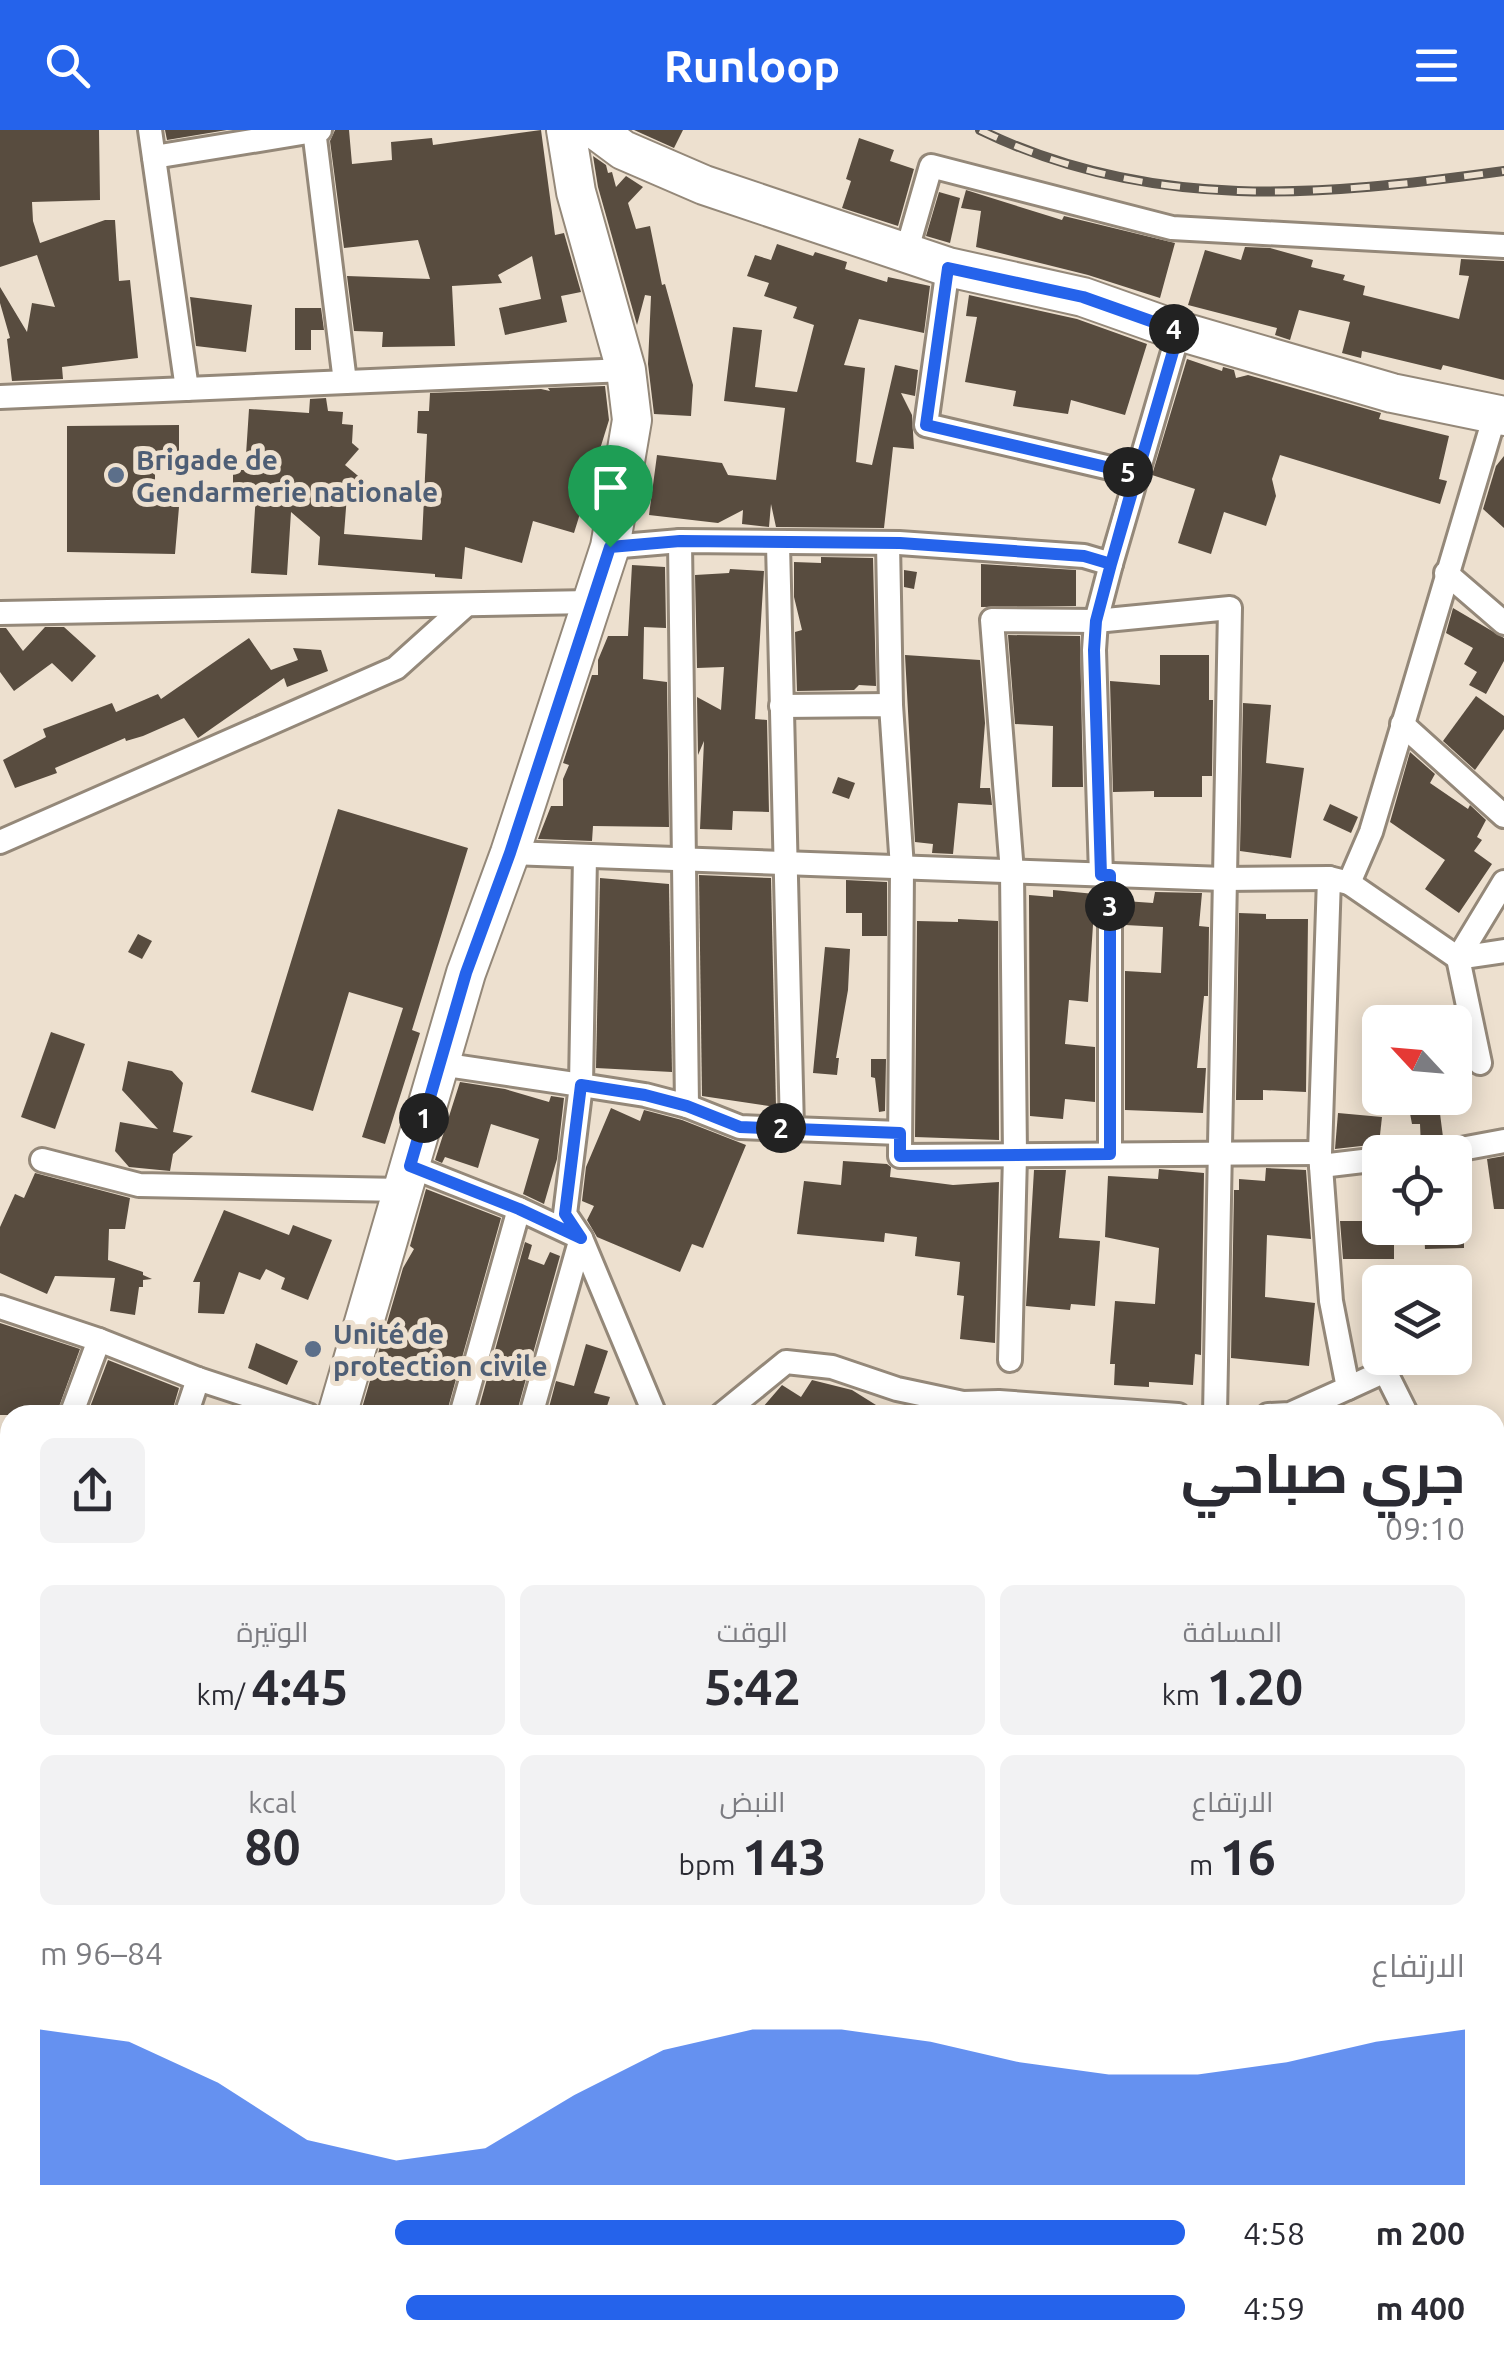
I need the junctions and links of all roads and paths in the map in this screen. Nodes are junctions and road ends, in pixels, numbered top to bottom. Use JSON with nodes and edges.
{"nodes":[{"id":1,"x":150,"y":130,"type":"edge"},
{"id":2,"x":316,"y":130,"type":"edge"},
{"id":3,"x":566,"y":130,"type":"edge"},
{"id":4,"x":596,"y":130,"type":"edge"},
{"id":5,"x":154,"y":157,"type":"junction"},
{"id":6,"x":1504,"y":246,"type":"edge"},
{"id":7,"x":906,"y":253,"type":"junction"},
{"id":8,"x":948,"y":268,"type":"junction"},
{"id":9,"x":1179,"y":331,"type":"junction"},
{"id":10,"x":626,"y":370,"type":"junction"},
{"id":11,"x":345,"y":382,"type":"junction"},
{"id":12,"x":187,"y":389,"type":"junction"},
{"id":13,"x":0,"y":397,"type":"edge"},
{"id":14,"x":1498,"y":427,"type":"edge"},
{"id":15,"x":1136,"y":474,"type":"junction"},
{"id":16,"x":680,"y":541,"type":"junction"},
{"id":17,"x":888,"y":543,"type":"junction"},
{"id":18,"x":778,"y":544,"type":"junction"},
{"id":19,"x":610,"y":547,"type":"junction"},
{"id":20,"x":1111,"y":564,"type":"junction"},
{"id":21,"x":1446,"y":572,"type":"junction"},
{"id":22,"x":591,"y":602,"type":"junction"},
{"id":23,"x":466,"y":605,"type":"junction"},
{"id":24,"x":0,"y":612,"type":"edge"},
{"id":25,"x":1096,"y":621,"type":"junction"},
{"id":26,"x":1504,"y":623,"type":"edge"},
{"id":27,"x":891,"y":705,"type":"junction"},
{"id":28,"x":781,"y":706,"type":"junction"},
{"id":29,"x":1402,"y":724,"type":"junction"},
{"id":30,"x":1504,"y":816,"type":"edge"},
{"id":31,"x":0,"y":842,"type":"edge"},
{"id":32,"x":510,"y":853,"type":"junction"},
{"id":33,"x":585,"y":856,"type":"junction"},
{"id":34,"x":682,"y":860,"type":"junction"},
{"id":35,"x":785,"y":864,"type":"junction"},
{"id":36,"x":902,"y":868,"type":"junction"},
{"id":37,"x":1012,"y":872,"type":"junction"},
{"id":38,"x":1105,"y":875,"type":"junction"},
{"id":39,"x":1224,"y":880,"type":"junction"},
{"id":40,"x":1339,"y":881,"type":"junction"},
{"id":41,"x":1504,"y":882,"type":"edge"},
{"id":42,"x":1481,"y":954,"type":"edge"},
{"id":43,"x":1504,"y":968,"type":"edge"},
{"id":44,"x":1480,"y":1063,"type":"dead end"},
{"id":45,"x":440,"y":1064,"type":"junction"},
{"id":46,"x":581,"y":1085,"type":"junction"},
{"id":47,"x":687,"y":1106,"type":"junction"},
{"id":48,"x":792,"y":1128,"type":"junction"},
{"id":49,"x":900,"y":1133,"type":"junction"},
{"id":50,"x":1504,"y":1141,"type":"edge"},
{"id":51,"x":1472,"y":1147,"type":"edge"},
{"id":52,"x":1110,"y":1154,"type":"junction"},
{"id":53,"x":1218,"y":1154,"type":"junction"},
{"id":54,"x":1014,"y":1155,"type":"junction"},
{"id":55,"x":1321,"y":1159,"type":"junction"},
{"id":56,"x":42,"y":1160,"type":"dead end"},
{"id":57,"x":1362,"y":1160,"type":"edge"},
{"id":58,"x":406,"y":1178,"type":"junction"},
{"id":59,"x":519,"y":1209,"type":"junction"},
{"id":60,"x":581,"y":1238,"type":"junction"},
{"id":61,"x":0,"y":1307,"type":"edge"},
{"id":62,"x":100,"y":1340,"type":"junction"},
{"id":63,"x":1010,"y":1360,"type":"dead end"},
{"id":64,"x":198,"y":1379,"type":"junction"},
{"id":65,"x":1348,"y":1388,"type":"junction"},
{"id":66,"x":999,"y":1402,"type":"junction"},
{"id":67,"x":76,"y":1405,"type":"edge"},
{"id":68,"x":189,"y":1405,"type":"edge"},
{"id":69,"x":277,"y":1405,"type":"edge"},
{"id":70,"x":340,"y":1405,"type":"edge"},
{"id":71,"x":464,"y":1405,"type":"edge"},
{"id":72,"x":534,"y":1405,"type":"edge"},
{"id":73,"x":651,"y":1405,"type":"edge"},
{"id":74,"x":739,"y":1405,"type":"edge"},
{"id":75,"x":946,"y":1405,"type":"edge"},
{"id":76,"x":981,"y":1405,"type":"edge"},
{"id":77,"x":1004,"y":1405,"type":"edge"},
{"id":78,"x":1040,"y":1405,"type":"edge"},
{"id":79,"x":1215,"y":1405,"type":"edge"},
{"id":80,"x":1313,"y":1405,"type":"edge"},
{"id":81,"x":1402,"y":1405,"type":"edge"}],
"edges":[{"from":1,"to":5,"type":"street"},
{"from":2,"to":5,"type":"street"},
{"from":2,"to":11,"type":"street"},
{"from":3,"to":10,"type":"main road"},
{"from":4,"to":7,"type":"main road"},
{"from":5,"to":12,"type":"street"},
{"from":6,"to":7,"type":"street"},
{"from":7,"to":8,"type":"main road"},
{"from":8,"to":9,"type":"main road"},
{"from":8,"to":15,"type":"street"},
{"from":9,"to":14,"type":"main road"},
{"from":9,"to":15,"type":"street"},
{"from":10,"to":11,"type":"street"},
{"from":10,"to":19,"type":"main road"},
{"from":11,"to":12,"type":"street"},
{"from":12,"to":13,"type":"street"},
{"from":14,"to":21,"type":"street"},
{"from":15,"to":20,"type":"street"},
{"from":16,"to":18,"type":"street"},
{"from":16,"to":19,"type":"street"},
{"from":16,"to":34,"type":"street"},
{"from":17,"to":18,"type":"street"},
{"from":17,"to":20,"type":"street"},
{"from":17,"to":27,"type":"street"},
{"from":18,"to":28,"type":"street"},
{"from":19,"to":22,"type":"main road"},
{"from":20,"to":25,"type":"street"},
{"from":21,"to":26,"type":"street"},
{"from":21,"to":29,"type":"street"},
{"from":22,"to":23,"type":"street"},
{"from":22,"to":32,"type":"main road"},
{"from":23,"to":24,"type":"street"},
{"from":23,"to":31,"type":"street"},
{"from":25,"to":37,"type":"street"},
{"from":25,"to":38,"type":"street"},
{"from":25,"to":39,"type":"street"},
{"from":27,"to":28,"type":"street"},
{"from":27,"to":36,"type":"street"},
{"from":28,"to":35,"type":"street"},
{"from":29,"to":30,"type":"street"},
{"from":29,"to":40,"type":"street"},
{"from":32,"to":33,"type":"street"},
{"from":32,"to":45,"type":"main road"},
{"from":33,"to":34,"type":"street"},
{"from":33,"to":46,"type":"street"},
{"from":34,"to":35,"type":"street"},
{"from":34,"to":47,"type":"street"},
{"from":35,"to":36,"type":"street"},
{"from":35,"to":48,"type":"street"},
{"from":36,"to":37,"type":"street"},
{"from":36,"to":49,"type":"street"},
{"from":37,"to":38,"type":"street"},
{"from":37,"to":54,"type":"street"},
{"from":38,"to":39,"type":"street"},
{"from":38,"to":52,"type":"street"},
{"from":39,"to":40,"type":"street"},
{"from":39,"to":53,"type":"street"},
{"from":40,"to":42,"type":"street"},
{"from":40,"to":55,"type":"street"},
{"from":41,"to":42,"type":"street"},
{"from":42,"to":43,"type":"street"},
{"from":42,"to":44,"type":"street"},
{"from":45,"to":46,"type":"street"},
{"from":45,"to":58,"type":"main road"},
{"from":46,"to":47,"type":"street"},
{"from":46,"to":60,"type":"street"},
{"from":47,"to":48,"type":"street"},
{"from":48,"to":49,"type":"street"},
{"from":49,"to":54,"type":"street"},
{"from":50,"to":51,"type":"street"},
{"from":52,"to":53,"type":"street"},
{"from":52,"to":54,"type":"street"},
{"from":53,"to":55,"type":"street"},
{"from":53,"to":79,"type":"street"},
{"from":54,"to":63,"type":"street"},
{"from":55,"to":57,"type":"street"},
{"from":55,"to":65,"type":"street"},
{"from":56,"to":58,"type":"street"},
{"from":58,"to":59,"type":"street"},
{"from":58,"to":70,"type":"main road"},
{"from":59,"to":60,"type":"street"},
{"from":59,"to":71,"type":"street"},
{"from":60,"to":72,"type":"street"},
{"from":60,"to":73,"type":"street"},
{"from":61,"to":62,"type":"street"},
{"from":62,"to":64,"type":"street"},
{"from":62,"to":67,"type":"street"},
{"from":64,"to":68,"type":"street"},
{"from":64,"to":69,"type":"street"},
{"from":65,"to":80,"type":"street"},
{"from":65,"to":81,"type":"street"},
{"from":66,"to":76,"type":"street"},
{"from":66,"to":77,"type":"street"},
{"from":66,"to":78,"type":"street"},
{"from":74,"to":75,"type":"street"}]}
